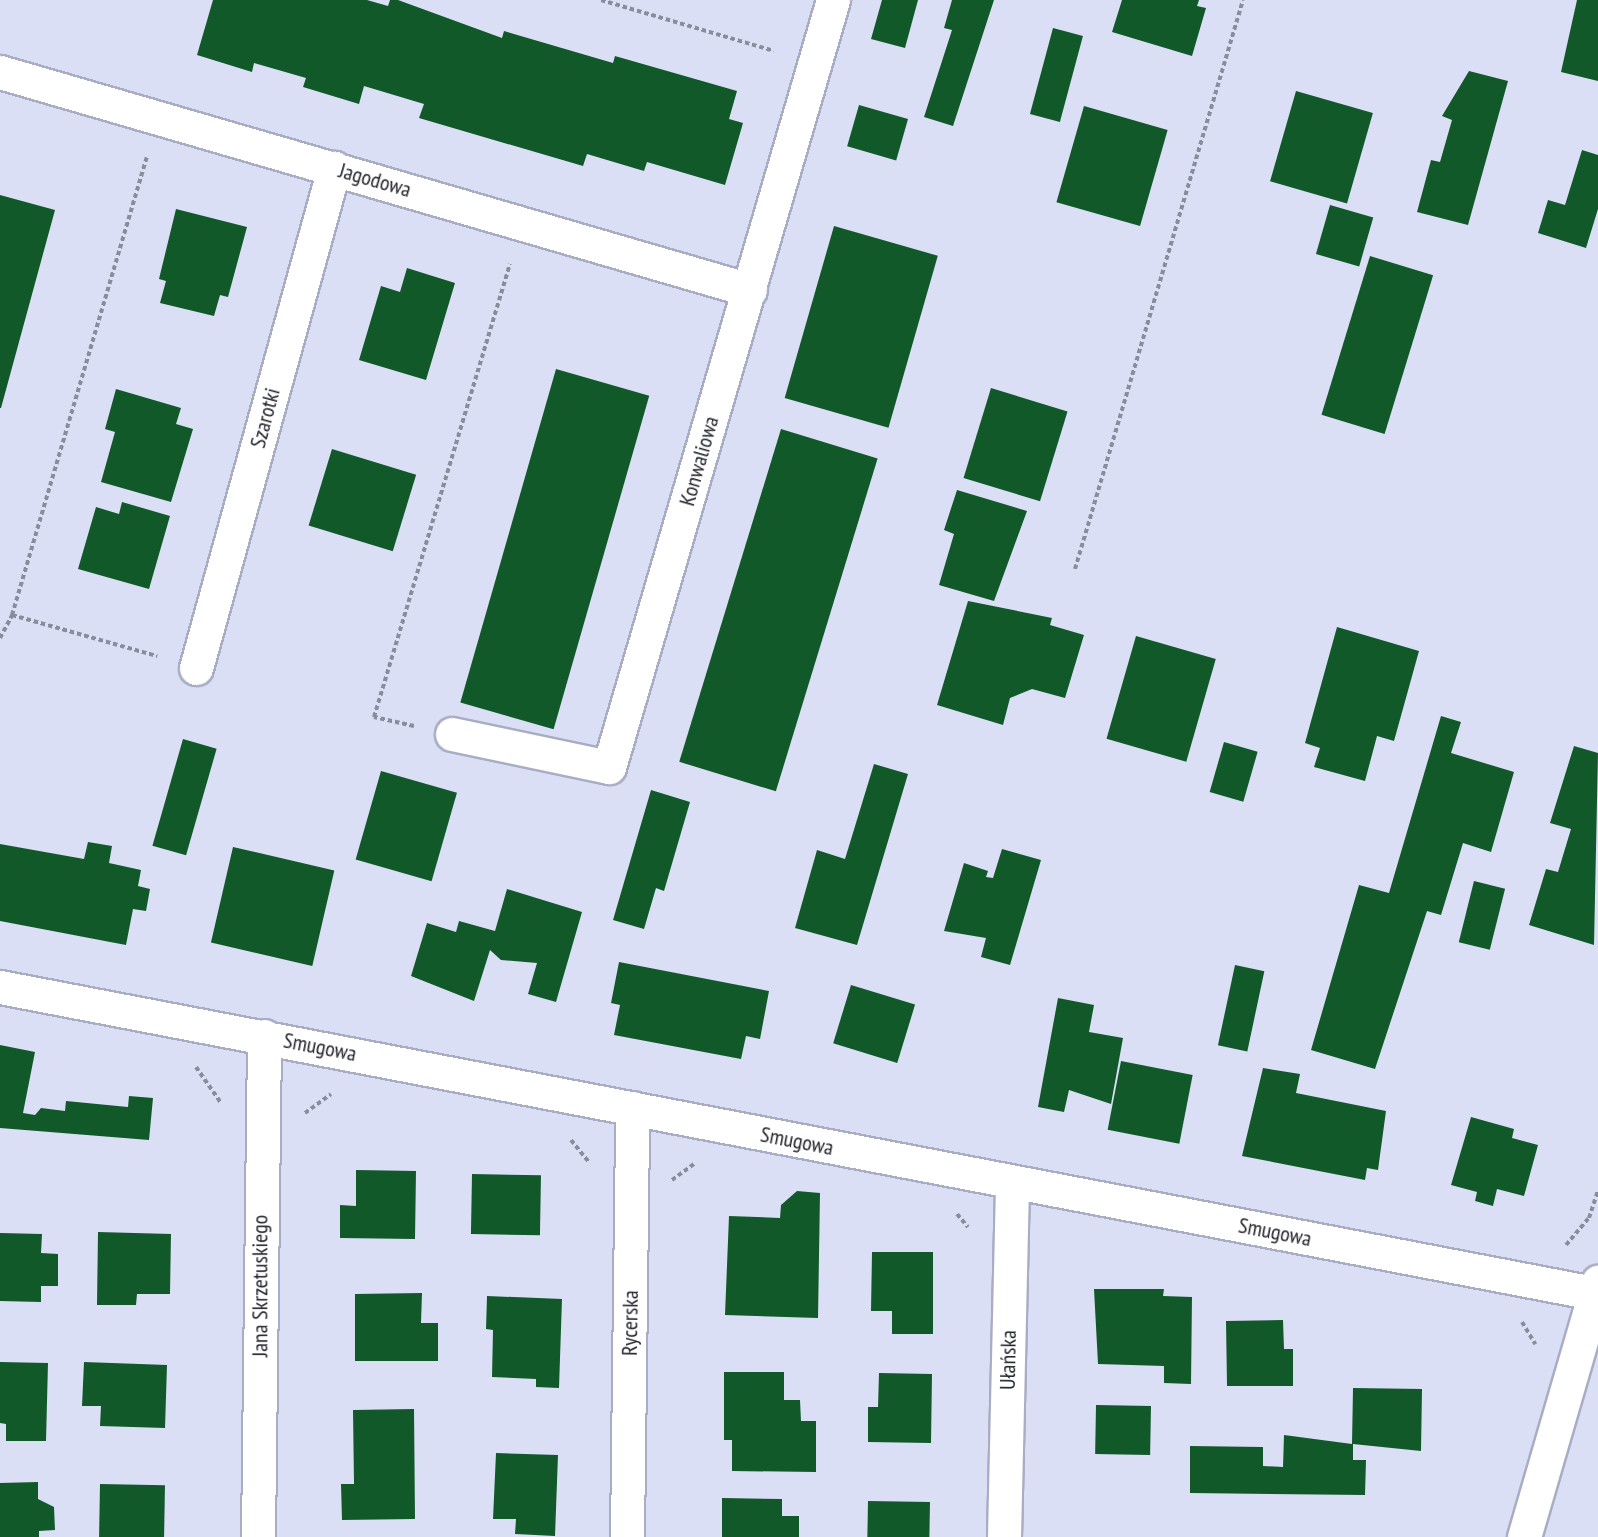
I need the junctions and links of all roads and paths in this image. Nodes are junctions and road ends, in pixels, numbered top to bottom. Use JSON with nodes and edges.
{"nodes":[{"id":1,"x":601,"y":0,"type":"edge"},
{"id":2,"x":833,"y":0,"type":"edge"},
{"id":3,"x":1243,"y":0,"type":"edge"},
{"id":4,"x":816,"y":62,"type":"junction"},
{"id":5,"x":0,"y":72,"type":"edge"},
{"id":6,"x":158,"y":116,"type":"junction"},
{"id":7,"x":334,"y":168,"type":"junction"},
{"id":8,"x":520,"y":223,"type":"junction"},
{"id":9,"x":750,"y":290,"type":"junction"},
{"id":10,"x":1075,"y":569,"type":"dead end"},
{"id":11,"x":12,"y":615,"type":"junction"},
{"id":12,"x":0,"y":638,"type":"edge"},
{"id":13,"x":196,"y":668,"type":"joint"},
{"id":14,"x":452,"y":734,"type":"joint"},
{"id":15,"x":0,"y":987,"type":"edge"},
{"id":16,"x":264,"y":1036,"type":"junction"},
{"id":17,"x":189,"y":1057,"type":"dead end"},
{"id":18,"x":342,"y":1087,"type":"dead end"},
{"id":19,"x":632,"y":1108,"type":"junction"},
{"id":20,"x":226,"y":1111,"type":"dead end"},
{"id":21,"x":297,"y":1119,"type":"dead end"},
{"id":22,"x":564,"y":1132,"type":"dead end"},
{"id":23,"x":704,"y":1156,"type":"dead end"},
{"id":24,"x":593,"y":1166,"type":"dead end"},
{"id":25,"x":1012,"y":1182,"type":"junction"},
{"id":26,"x":668,"y":1184,"type":"dead end"},
{"id":27,"x":949,"y":1205,"type":"dead end"},
{"id":28,"x":976,"y":1237,"type":"dead end"},
{"id":29,"x":1596,"y":1287,"type":"edge"},
{"id":30,"x":1514,"y":1315,"type":"dead end"},
{"id":31,"x":1537,"y":1356,"type":"dead end"},
{"id":32,"x":258,"y":1537,"type":"edge"},
{"id":33,"x":627,"y":1537,"type":"edge"},
{"id":34,"x":1004,"y":1537,"type":"edge"},
{"id":35,"x":1524,"y":1537,"type":"edge"}],
"edges":[{"from":1,"to":4,"type":"path"},
{"from":2,"to":4,"type":"street","name":"Konwaliowa"},
{"from":3,"to":10,"type":"path"},
{"from":4,"to":9,"type":"street","name":"Konwaliowa"},
{"from":5,"to":6,"type":"street","name":"Jagodowa"},
{"from":6,"to":7,"type":"street","name":"Jagodowa"},
{"from":6,"to":11,"type":"path"},
{"from":7,"to":8,"type":"street","name":"Jagodowa"},
{"from":7,"to":13,"type":"street","name":"Szarotki"},
{"from":8,"to":9,"type":"street","name":"Jagodowa"},
{"from":8,"to":14,"type":"path"},
{"from":9,"to":14,"type":"street","name":"Konwaliowa"},
{"from":11,"to":12,"type":"path"},
{"from":11,"to":13,"type":"path"},
{"from":15,"to":16,"type":"street","name":"Smugowa"},
{"from":16,"to":19,"type":"street","name":"Smugowa"},
{"from":16,"to":32,"type":"street","name":"Jana Skrzetuskiego"},
{"from":17,"to":20,"type":"path"},
{"from":18,"to":21,"type":"path"},
{"from":19,"to":25,"type":"street","name":"Smugowa"},
{"from":19,"to":33,"type":"street","name":"Rycerska"},
{"from":22,"to":24,"type":"path"},
{"from":23,"to":26,"type":"path"},
{"from":25,"to":29,"type":"street","name":"Smugowa"},
{"from":25,"to":34,"type":"street","name":"Ułańska"},
{"from":27,"to":28,"type":"path"},
{"from":29,"to":35,"type":"street"},
{"from":30,"to":31,"type":"path"}]}
